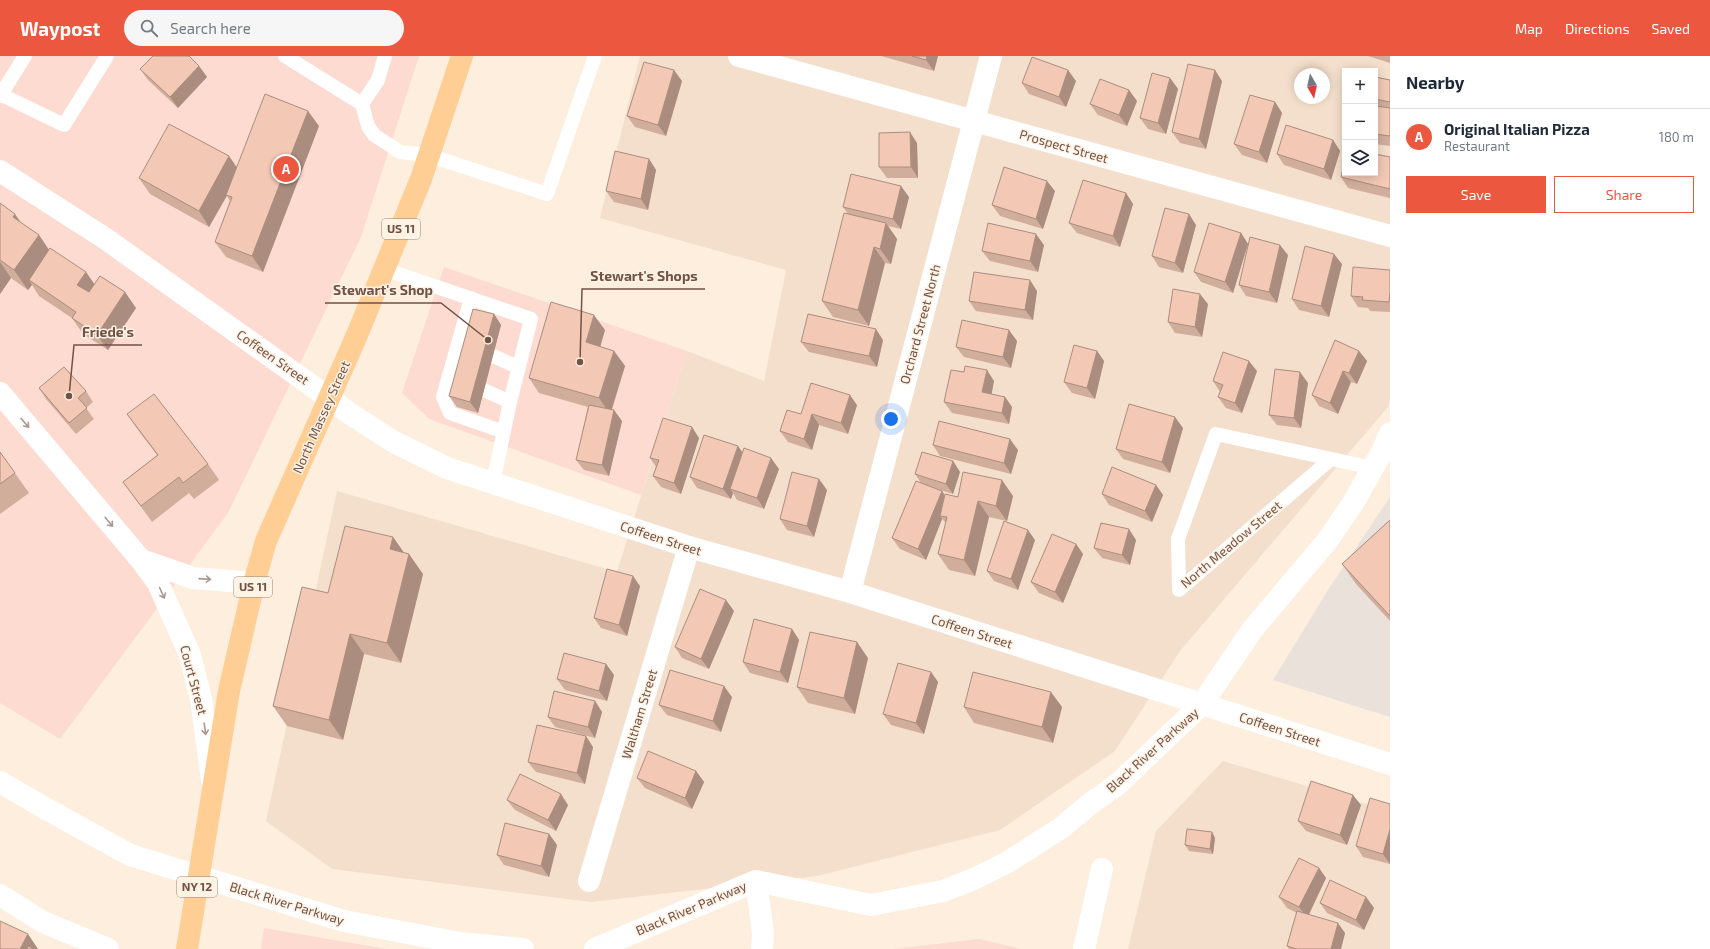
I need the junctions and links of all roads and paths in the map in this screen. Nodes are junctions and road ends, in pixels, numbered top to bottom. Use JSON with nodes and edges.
{"nodes":[{"id":1,"x":25,"y":56,"type":"edge"},
{"id":2,"x":107,"y":56,"type":"edge"},
{"id":3,"x":285,"y":56,"type":"edge"},
{"id":4,"x":385,"y":56,"type":"edge"},
{"id":5,"x":462,"y":56,"type":"edge"},
{"id":6,"x":595,"y":56,"type":"edge"},
{"id":7,"x":739,"y":56,"type":"edge"},
{"id":8,"x":991,"y":56,"type":"edge"},
{"id":9,"x":0,"y":95,"type":"edge"},
{"id":10,"x":362,"y":104,"type":"junction"},
{"id":11,"x":974,"y":121,"type":"junction"},
{"id":12,"x":428,"y":155,"type":"junction"},
{"id":13,"x":0,"y":171,"type":"edge"},
{"id":14,"x":1390,"y":236,"type":"edge"},
{"id":15,"x":384,"y":269,"type":"junction"},
{"id":16,"x":471,"y":298,"type":"junction"},
{"id":17,"x":459,"y":339,"type":"junction"},
{"id":18,"x":473,"y":346,"type":"edge"},
{"id":19,"x":493,"y":356,"type":"dead end"},
{"id":20,"x":518,"y":367,"type":"junction"},
{"id":21,"x":450,"y":373,"type":"junction"},
{"id":22,"x":464,"y":380,"type":"edge"},
{"id":23,"x":484,"y":390,"type":"dead end"},
{"id":24,"x":0,"y":393,"type":"edge"},
{"id":25,"x":329,"y":398,"type":"junction"},
{"id":26,"x":510,"y":402,"type":"junction"},
{"id":27,"x":504,"y":432,"type":"junction"},
{"id":28,"x":1390,"y":433,"type":"edge"},
{"id":29,"x":1331,"y":459,"type":"junction"},
{"id":30,"x":1373,"y":468,"type":"junction"},
{"id":31,"x":493,"y":483,"type":"junction"},
{"id":32,"x":689,"y":547,"type":"junction"},
{"id":33,"x":141,"y":560,"type":"junction"},
{"id":34,"x":254,"y":583,"type":"junction"},
{"id":35,"x":850,"y":592,"type":"junction"},
{"id":36,"x":1202,"y":704,"type":"junction"},
{"id":37,"x":1390,"y":764,"type":"edge"},
{"id":38,"x":0,"y":782,"type":"edge"},
{"id":39,"x":213,"y":787,"type":"junction"},
{"id":40,"x":208,"y":825,"type":"joint"},
{"id":41,"x":1102,"y":868,"type":"dead end"},
{"id":42,"x":756,"y":881,"type":"junction"},
{"id":43,"x":589,"y":882,"type":"dead end"},
{"id":44,"x":0,"y":895,"type":"edge"},
{"id":45,"x":108,"y":949,"type":"edge"},
{"id":46,"x":187,"y":949,"type":"edge"},
{"id":47,"x":523,"y":949,"type":"edge"},
{"id":48,"x":595,"y":949,"type":"edge"},
{"id":49,"x":762,"y":949,"type":"edge"},
{"id":50,"x":1084,"y":949,"type":"edge"}],
"edges":[{"from":1,"to":9,"type":"lane"},
{"from":2,"to":9,"type":"lane"},
{"from":3,"to":10,"type":"lane"},
{"from":4,"to":10,"type":"lane"},
{"from":5,"to":12,"type":"main road","name":"North Massey Street","number":"US 11"},
{"from":6,"to":12,"type":"lane"},
{"from":7,"to":11,"type":"street","name":"Prospect Street"},
{"from":8,"to":11,"type":"street","name":"Orchard Street North"},
{"from":10,"to":12,"type":"lane"},
{"from":11,"to":14,"type":"street","name":"Prospect Street"},
{"from":11,"to":35,"type":"street","name":"Orchard Street North"},
{"from":12,"to":15,"type":"main road","name":"North Massey Street","number":"US 11"},
{"from":13,"to":25,"type":"street","name":"Coffeen Street"},
{"from":15,"to":16,"type":"lane"},
{"from":15,"to":25,"type":"main road","name":"North Massey Street","number":"US 11"},
{"from":16,"to":17,"type":"lane"},
{"from":16,"to":20,"type":"lane"},
{"from":17,"to":18,"type":"lane"},
{"from":17,"to":21,"type":"lane"},
{"from":19,"to":20,"type":"lane"},
{"from":20,"to":26,"type":"lane"},
{"from":21,"to":22,"type":"lane"},
{"from":21,"to":27,"type":"lane"},
{"from":23,"to":26,"type":"lane"},
{"from":24,"to":33,"type":"street","name":"Court Street","one_way":true},
{"from":25,"to":31,"type":"street","name":"Coffeen Street"},
{"from":25,"to":34,"type":"main road","name":"North Massey Street","number":"US 11"},
{"from":26,"to":27,"type":"lane"},
{"from":27,"to":31,"type":"lane"},
{"from":28,"to":30,"type":"street"},
{"from":29,"to":29,"type":"lane","name":"North Meadow Street"},
{"from":29,"to":30,"type":"lane","name":"North Meadow Street"},
{"from":30,"to":36,"type":"street","name":"Black River Parkway"},
{"from":31,"to":32,"type":"street","name":"Coffeen Street"},
{"from":32,"to":35,"type":"street","name":"Coffeen Street"},
{"from":32,"to":43,"type":"street","name":"Waltham Street"},
{"from":33,"to":34,"type":"street","one_way":true},
{"from":33,"to":39,"type":"street","name":"Court Street","one_way":true},
{"from":34,"to":39,"type":"main road","name":"North Massey Street","number":"US 11"},
{"from":35,"to":36,"type":"street","name":"Coffeen Street"},
{"from":36,"to":37,"type":"street","name":"Coffeen Street"},
{"from":36,"to":42,"type":"street","name":"Black River Parkway"},
{"from":38,"to":47,"type":"street","name":"Black River Parkway"},
{"from":39,"to":40,"type":"main road","number":"US 11"},
{"from":40,"to":46,"type":"main road","number":"NY 12"},
{"from":41,"to":50,"type":"street"},
{"from":42,"to":48,"type":"street","name":"Black River Parkway"},
{"from":42,"to":49,"type":"street"},
{"from":44,"to":45,"type":"street"}]}
